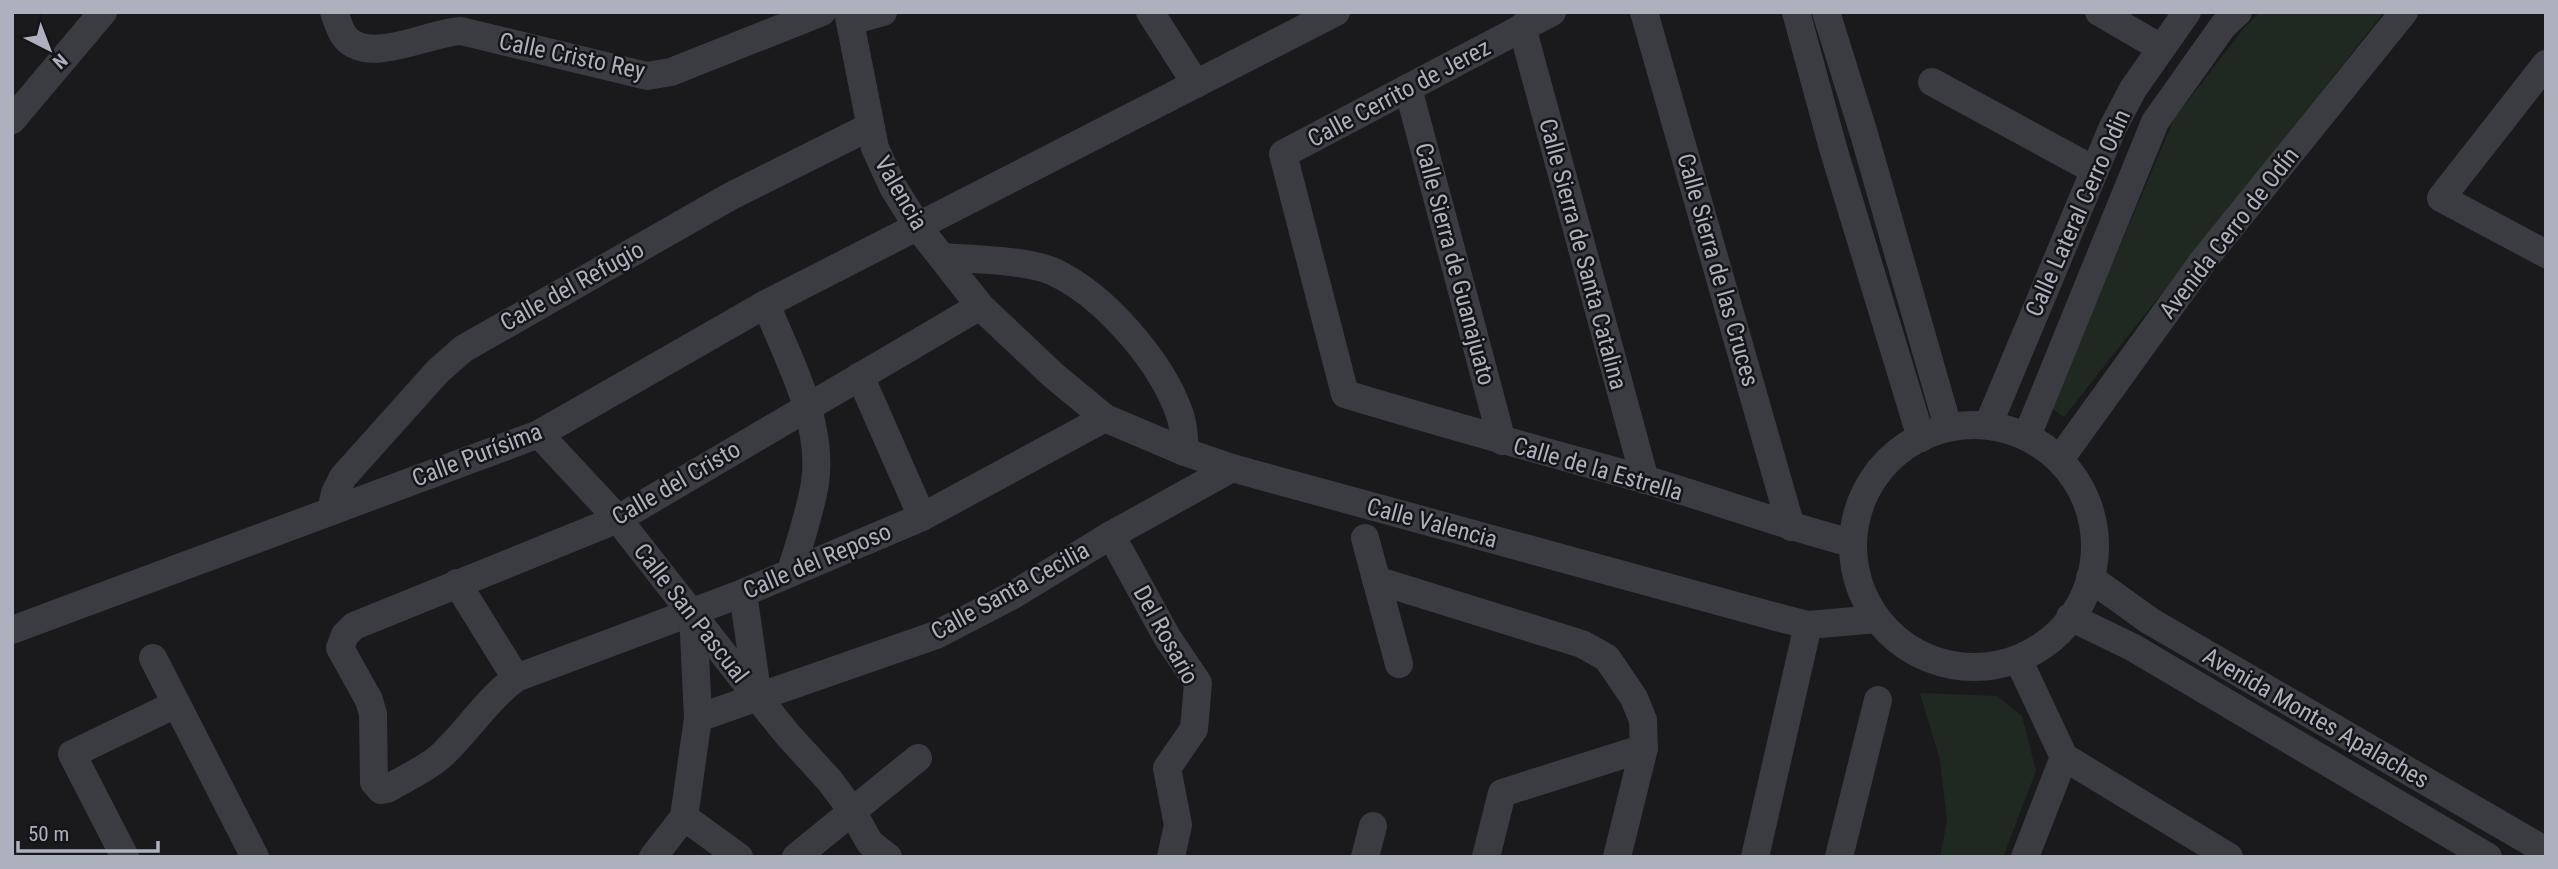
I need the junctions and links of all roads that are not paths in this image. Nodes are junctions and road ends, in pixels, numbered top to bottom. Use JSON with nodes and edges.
{"nodes":[{"id":1,"x":103,"y":12,"type":"edge"},
{"id":2,"x":334,"y":12,"type":"edge"},
{"id":3,"x":822,"y":12,"type":"edge"},
{"id":4,"x":883,"y":12,"type":"edge"},
{"id":5,"x":1150,"y":12,"type":"edge"},
{"id":6,"x":1336,"y":12,"type":"edge"},
{"id":7,"x":1552,"y":12,"type":"edge"},
{"id":8,"x":1644,"y":12,"type":"edge"},
{"id":9,"x":1796,"y":12,"type":"edge"},
{"id":10,"x":1826,"y":12,"type":"edge"},
{"id":11,"x":2099,"y":12,"type":"edge"},
{"id":12,"x":2187,"y":12,"type":"edge"},
{"id":13,"x":2238,"y":12,"type":"edge"},
{"id":14,"x":2404,"y":12,"type":"edge"},
{"id":15,"x":849,"y":17,"type":"edge"},
{"id":16,"x":1522,"y":27,"type":"junction"},
{"id":17,"x":2161,"y":48,"type":"junction"},
{"id":18,"x":2541,"y":77,"type":"edge"},
{"id":19,"x":1932,"y":82,"type":"dead end"},
{"id":20,"x":1196,"y":84,"type":"junction"},
{"id":21,"x":1408,"y":88,"type":"junction"},
{"id":22,"x":12,"y":120,"type":"edge"},
{"id":23,"x":869,"y":127,"type":"junction"},
{"id":24,"x":2094,"y":170,"type":"junction"},
{"id":25,"x":918,"y":227,"type":"junction"},
{"id":26,"x":2546,"y":254,"type":"edge"},
{"id":27,"x":942,"y":257,"type":"junction"},
{"id":28,"x":766,"y":304,"type":"junction"},
{"id":29,"x":980,"y":306,"type":"junction"},
{"id":30,"x":1018,"y":343,"type":"joint"},
{"id":31,"x":860,"y":376,"type":"junction"},
{"id":32,"x":1345,"y":394,"type":"joint"},
{"id":33,"x":807,"y":408,"type":"junction"},
{"id":34,"x":1105,"y":418,"type":"junction"},
{"id":35,"x":1988,"y":425,"type":"junction"},
{"id":36,"x":1948,"y":427,"type":"junction"},
{"id":37,"x":539,"y":434,"type":"junction"},
{"id":38,"x":2027,"y":436,"type":"junction"},
{"id":39,"x":1921,"y":438,"type":"junction"},
{"id":40,"x":1502,"y":441,"type":"junction"},
{"id":41,"x":1185,"y":452,"type":"junction"},
{"id":42,"x":2060,"y":459,"type":"junction"},
{"id":43,"x":1232,"y":468,"type":"junction"},
{"id":44,"x":1645,"y":480,"type":"junction"},
{"id":45,"x":331,"y":511,"type":"junction"},
{"id":46,"x":922,"y":517,"type":"junction"},
{"id":47,"x":618,"y":519,"type":"junction"},
{"id":48,"x":1791,"y":527,"type":"junction"},
{"id":49,"x":1111,"y":535,"type":"junction"},
{"id":50,"x":1365,"y":538,"type":"dead end"},
{"id":51,"x":1852,"y":543,"type":"junction"},
{"id":52,"x":791,"y":571,"type":"junction"},
{"id":53,"x":2090,"y":578,"type":"junction"},
{"id":54,"x":1376,"y":580,"type":"junction"},
{"id":55,"x":457,"y":583,"type":"junction"},
{"id":56,"x":743,"y":593,"type":"junction"},
{"id":57,"x":693,"y":613,"type":"junction"},
{"id":58,"x":2070,"y":617,"type":"junction"},
{"id":59,"x":1877,"y":619,"type":"junction"},
{"id":60,"x":1808,"y":625,"type":"junction"},
{"id":61,"x":12,"y":631,"type":"edge"},
{"id":62,"x":153,"y":658,"type":"dead end"},
{"id":63,"x":2018,"y":659,"type":"junction"},
{"id":64,"x":1399,"y":664,"type":"dead end"},
{"id":65,"x":516,"y":678,"type":"junction"},
{"id":66,"x":758,"y":698,"type":"junction"},
{"id":67,"x":1878,"y":700,"type":"dead end"},
{"id":68,"x":176,"y":704,"type":"junction"},
{"id":69,"x":698,"y":718,"type":"junction"},
{"id":70,"x":1644,"y":748,"type":"junction"},
{"id":71,"x":2064,"y":757,"type":"junction"},
{"id":72,"x":918,"y":758,"type":"dead end"},
{"id":73,"x":2472,"y":809,"type":"junction"},
{"id":74,"x":852,"y":811,"type":"junction"},
{"id":75,"x":684,"y":817,"type":"junction"},
{"id":76,"x":1373,"y":826,"type":"dead end"},
{"id":77,"x":2452,"y":836,"type":"junction"},
{"id":78,"x":2546,"y":851,"type":"edge"},
{"id":79,"x":125,"y":857,"type":"edge"},
{"id":80,"x":255,"y":857,"type":"edge"},
{"id":81,"x":653,"y":857,"type":"edge"},
{"id":82,"x":739,"y":857,"type":"edge"},
{"id":83,"x":796,"y":857,"type":"edge"},
{"id":84,"x":888,"y":857,"type":"edge"},
{"id":85,"x":1171,"y":857,"type":"edge"},
{"id":86,"x":1365,"y":857,"type":"edge"},
{"id":87,"x":1486,"y":857,"type":"edge"},
{"id":88,"x":1617,"y":857,"type":"edge"},
{"id":89,"x":1755,"y":857,"type":"edge"},
{"id":90,"x":1839,"y":857,"type":"edge"},
{"id":91,"x":2025,"y":857,"type":"edge"},
{"id":92,"x":2230,"y":857,"type":"edge"},
{"id":93,"x":2488,"y":857,"type":"edge"}],
"edges":[{"from":1,"to":22,"type":"street"},
{"from":2,"to":3,"type":"street","name":"Calle Cristo Rey"},
{"from":4,"to":15,"type":"street"},
{"from":5,"to":20,"type":"street"},
{"from":6,"to":20,"type":"street","name":"Calle Purísima"},
{"from":7,"to":16,"type":"street","name":"Calle Cerrito de Jerez"},
{"from":8,"to":48,"type":"street","name":"Calle Sierra de las Cruces"},
{"from":9,"to":39,"type":"street"},
{"from":10,"to":36,"type":"street"},
{"from":11,"to":17,"type":"street"},
{"from":12,"to":17,"type":"street","name":"Calle Lateral Cerro Odin"},
{"from":13,"to":38,"type":"street"},
{"from":14,"to":42,"type":"street","name":"Avenida Cerro de Odín"},
{"from":15,"to":23,"type":"street","name":"Valencia"},
{"from":16,"to":21,"type":"street","name":"Calle Cerrito de Jerez"},
{"from":16,"to":44,"type":"street","name":"Calle Sierra de Santa Catalina"},
{"from":17,"to":24,"type":"street","name":"Calle Lateral Cerro Odin"},
{"from":18,"to":26,"type":"street"},
{"from":19,"to":24,"type":"street"},
{"from":20,"to":25,"type":"street","name":"Calle Purísima"},
{"from":21,"to":32,"type":"street","name":"Calle Cerrito de Jerez"},
{"from":21,"to":40,"type":"street","name":"Calle Sierra de Guanajuato"},
{"from":23,"to":25,"type":"street","name":"Valencia"},
{"from":23,"to":45,"type":"street","name":"Calle del Refugio"},
{"from":24,"to":35,"type":"street","name":"Calle Lateral Cerro Odin"},
{"from":25,"to":27,"type":"street","name":"Valencia"},
{"from":25,"to":28,"type":"street","name":"Calle Purísima"},
{"from":27,"to":29,"type":"street","name":"Valencia"},
{"from":27,"to":41,"type":"street"},
{"from":28,"to":33,"type":"street"},
{"from":28,"to":37,"type":"street","name":"Calle Purísima"},
{"from":29,"to":30,"type":"street","name":"Valencia"},
{"from":29,"to":31,"type":"street","name":"Calle del Cristo"},
{"from":30,"to":34,"type":"street","name":"Calle Valencia"},
{"from":31,"to":33,"type":"street","name":"Calle del Cristo"},
{"from":31,"to":46,"type":"street"},
{"from":32,"to":40,"type":"street","name":"Calle de la Estrella"},
{"from":33,"to":47,"type":"street","name":"Calle del Cristo"},
{"from":33,"to":52,"type":"street"},
{"from":34,"to":41,"type":"street","name":"Calle Valencia"},
{"from":34,"to":46,"type":"street","name":"Calle del Reposo"},
{"from":35,"to":36,"type":"street"},
{"from":35,"to":38,"type":"street"},
{"from":36,"to":39,"type":"street"},
{"from":37,"to":45,"type":"street","name":"Calle Purísima"},
{"from":37,"to":47,"type":"street","name":"Calle San Pascual"},
{"from":38,"to":42,"type":"street"},
{"from":39,"to":51,"type":"street"},
{"from":40,"to":44,"type":"street","name":"Calle de la Estrella"},
{"from":41,"to":43,"type":"street","name":"Calle Valencia"},
{"from":42,"to":53,"type":"street"},
{"from":43,"to":49,"type":"street","name":"Calle Santa Cecilia"},
{"from":43,"to":60,"type":"street","name":"Calle Valencia"},
{"from":44,"to":48,"type":"street","name":"Calle de la Estrella"},
{"from":45,"to":61,"type":"street","name":"Calle Purísima"},
{"from":46,"to":52,"type":"street","name":"Calle del Reposo"},
{"from":47,"to":55,"type":"street","name":"Calle del Cristo"},
{"from":47,"to":57,"type":"street","name":"Calle San Pascual"},
{"from":48,"to":51,"type":"street","name":"Calle de la Estrella"},
{"from":49,"to":66,"type":"street","name":"Calle Santa Cecilia"},
{"from":49,"to":85,"type":"street","name":"Del Rosario"},
{"from":50,"to":54,"type":"street"},
{"from":51,"to":59,"type":"street"},
{"from":52,"to":56,"type":"street","name":"Calle del Reposo"},
{"from":53,"to":58,"type":"street"},
{"from":53,"to":73,"type":"street","name":"Avenida Montes Apalaches"},
{"from":54,"to":64,"type":"street"},
{"from":54,"to":70,"type":"street"},
{"from":55,"to":65,"type":"street"},
{"from":55,"to":65,"type":"street","name":"Calle del Cristo"},
{"from":56,"to":57,"type":"street","name":"Calle del Reposo"},
{"from":56,"to":66,"type":"street"},
{"from":57,"to":65,"type":"street","name":"Calle del Reposo"},
{"from":57,"to":66,"type":"street","name":"Calle San Pascual"},
{"from":57,"to":69,"type":"street"},
{"from":58,"to":63,"type":"street"},
{"from":58,"to":77,"type":"street","name":"Avenida Montes Apalaches"},
{"from":59,"to":60,"type":"street","name":"Calle Valencia"},
{"from":59,"to":63,"type":"street"},
{"from":60,"to":89,"type":"street"},
{"from":62,"to":68,"type":"street"},
{"from":63,"to":71,"type":"street"},
{"from":66,"to":69,"type":"street","name":"Calle Santa Cecilia"},
{"from":66,"to":74,"type":"street"},
{"from":67,"to":90,"type":"street"},
{"from":68,"to":79,"type":"street"},
{"from":68,"to":80,"type":"street"},
{"from":69,"to":75,"type":"street"},
{"from":70,"to":87,"type":"street"},
{"from":70,"to":88,"type":"street"},
{"from":71,"to":91,"type":"street"},
{"from":71,"to":92,"type":"street"},
{"from":72,"to":74,"type":"street"},
{"from":73,"to":77,"type":"street"},
{"from":73,"to":78,"type":"street","name":"Avenida Montes Apalaches"},
{"from":74,"to":83,"type":"street"},
{"from":74,"to":84,"type":"street"},
{"from":75,"to":81,"type":"street"},
{"from":75,"to":82,"type":"street"},
{"from":76,"to":86,"type":"street"},
{"from":77,"to":93,"type":"street","name":"Avenida Montes Apalaches"}]}
